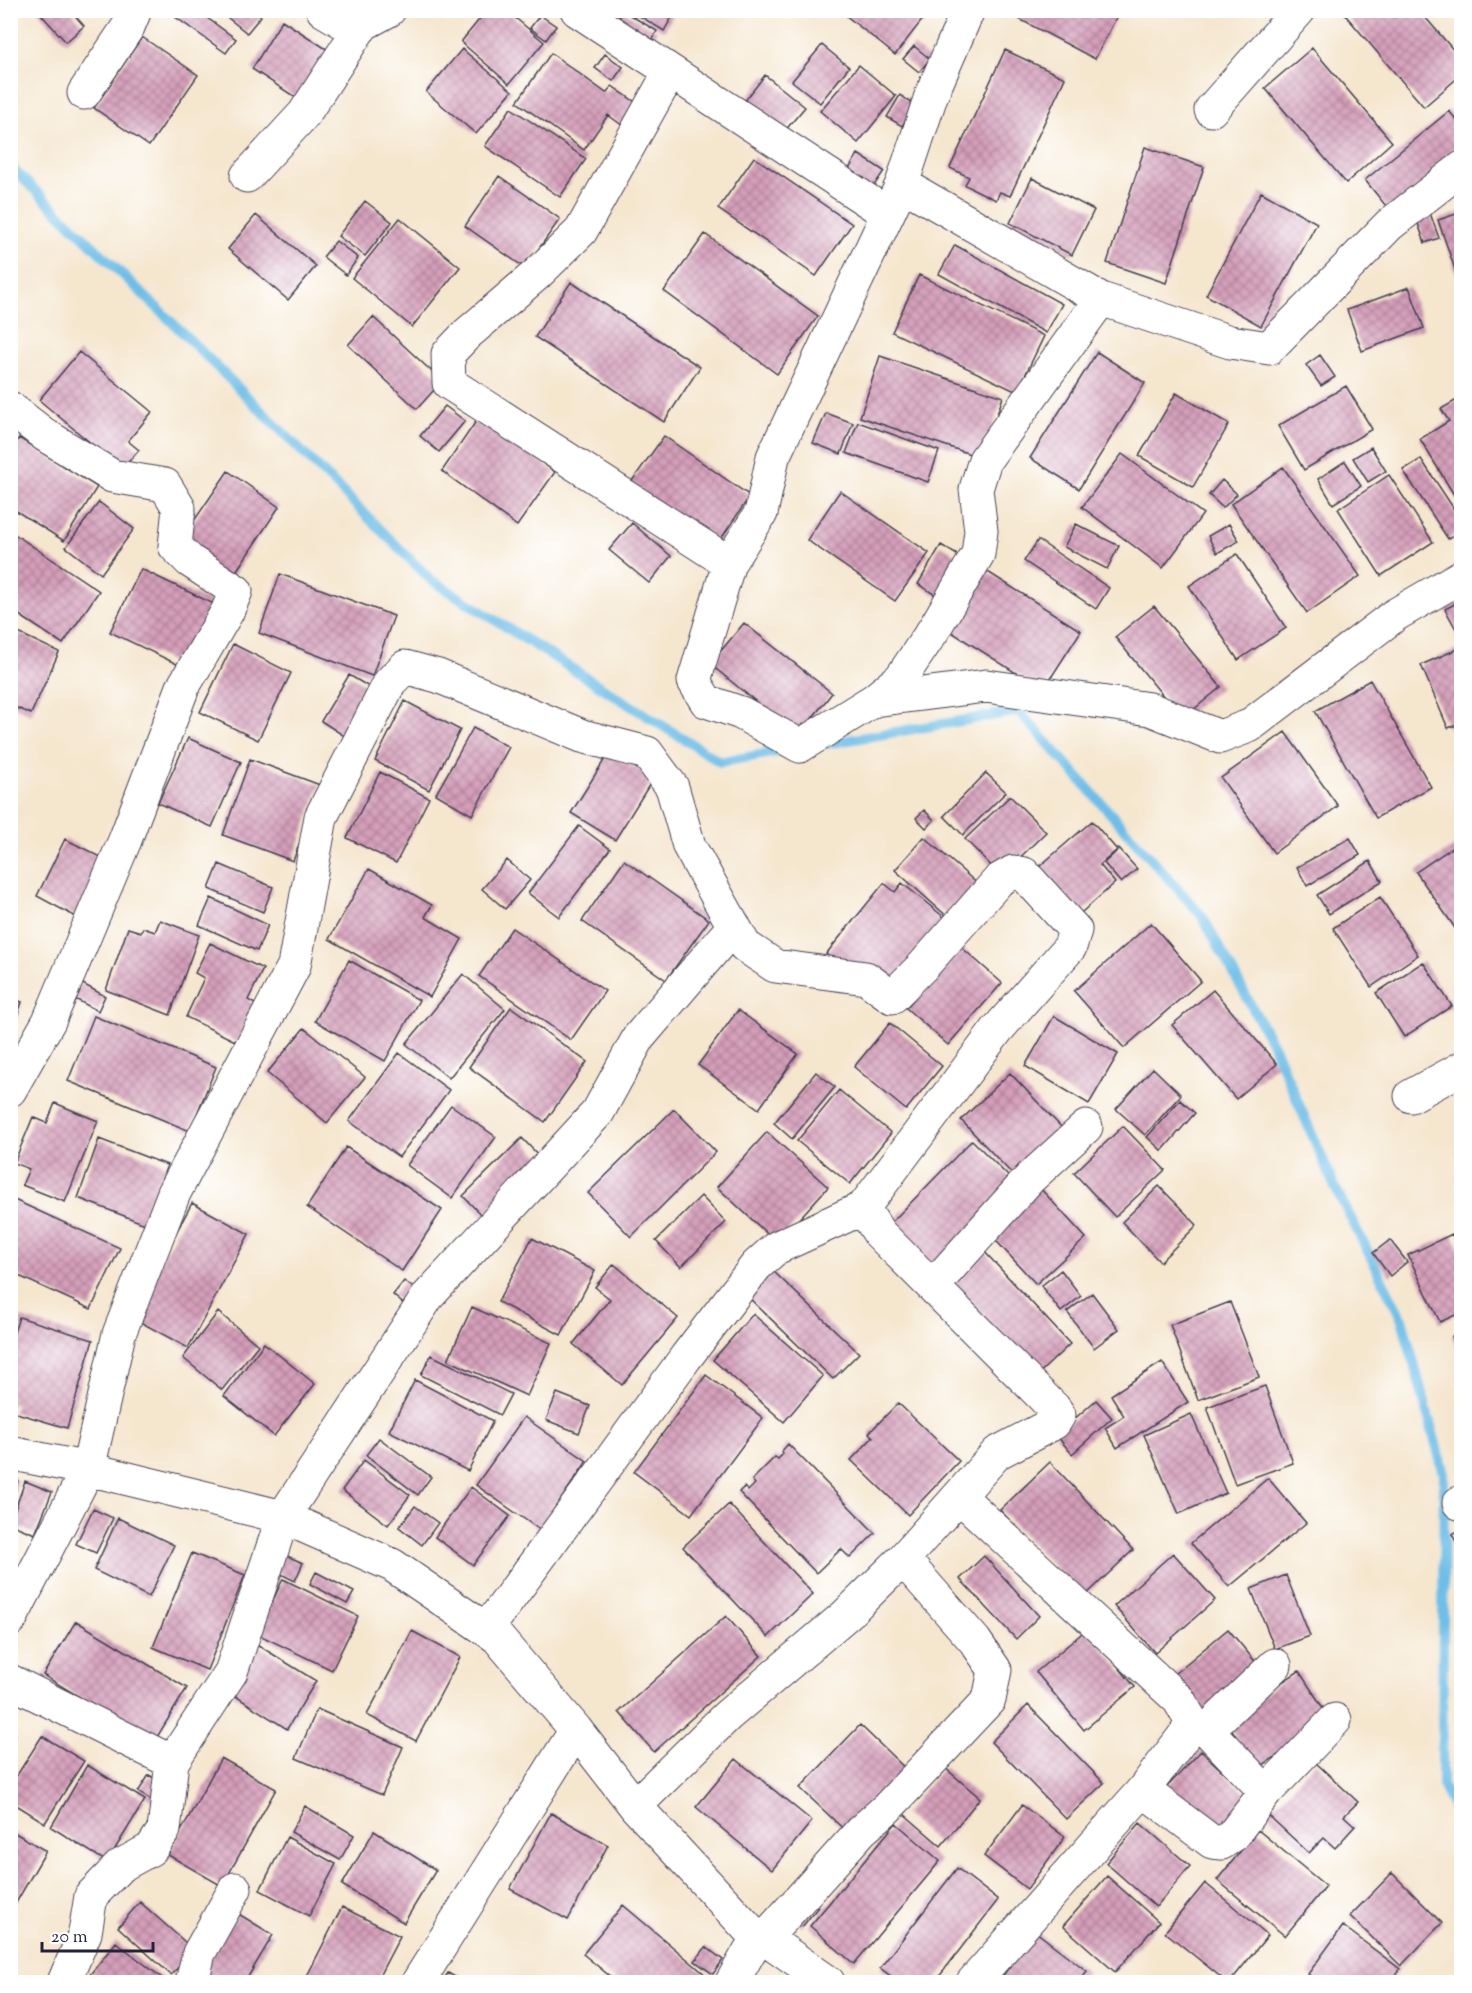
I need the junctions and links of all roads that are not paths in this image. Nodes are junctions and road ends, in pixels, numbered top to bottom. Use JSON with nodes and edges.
{"nodes":[{"id":1,"x":135,"y":10,"type":"edge"},
{"id":2,"x":323,"y":10,"type":"edge"},
{"id":3,"x":389,"y":10,"type":"edge"},
{"id":4,"x":577,"y":10,"type":"edge"},
{"id":5,"x":968,"y":10,"type":"edge"},
{"id":6,"x":1299,"y":10,"type":"edge"},
{"id":7,"x":358,"y":31,"type":"junction"},
{"id":8,"x":670,"y":72,"type":"junction"},
{"id":9,"x":84,"y":93,"type":"dead end"},
{"id":10,"x":1210,"y":110,"type":"dead end"},
{"id":11,"x":1461,"y":168,"type":"edge"},
{"id":12,"x":247,"y":176,"type":"dead end"},
{"id":13,"x":902,"y":184,"type":"junction"},
{"id":14,"x":888,"y":214,"type":"junction"},
{"id":15,"x":1101,"y":298,"type":"junction"},
{"id":16,"x":10,"y":408,"type":"edge"},
{"id":17,"x":729,"y":563,"type":"junction"},
{"id":18,"x":1461,"y":576,"type":"edge"},
{"id":19,"x":874,"y":700,"type":"junction"},
{"id":20,"x":734,"y":926,"type":"junction"},
{"id":21,"x":1461,"y":1068,"type":"edge"},
{"id":22,"x":10,"y":1090,"type":"edge"},
{"id":23,"x":1411,"y":1096,"type":"dead end"},
{"id":24,"x":1086,"y":1128,"type":"dead end"},
{"id":25,"x":863,"y":1208,"type":"junction"},
{"id":26,"x":933,"y":1286,"type":"junction"},
{"id":27,"x":10,"y":1453,"type":"edge"},
{"id":28,"x":88,"y":1469,"type":"junction"},
{"id":29,"x":959,"y":1496,"type":"junction"},
{"id":30,"x":283,"y":1517,"type":"junction"},
{"id":31,"x":903,"y":1559,"type":"junction"},
{"id":32,"x":10,"y":1620,"type":"edge"},
{"id":33,"x":487,"y":1629,"type":"junction"},
{"id":34,"x":1275,"y":1665,"type":"dead end"},
{"id":35,"x":10,"y":1681,"type":"edge"},
{"id":36,"x":1335,"y":1720,"type":"dead end"},
{"id":37,"x":1200,"y":1727,"type":"junction"},
{"id":38,"x":576,"y":1730,"type":"junction"},
{"id":39,"x":172,"y":1762,"type":"junction"},
{"id":40,"x":1143,"y":1790,"type":"junction"},
{"id":41,"x":1266,"y":1792,"type":"junction"},
{"id":42,"x":635,"y":1806,"type":"junction"},
{"id":43,"x":235,"y":1889,"type":"dead end"},
{"id":44,"x":761,"y":1938,"type":"junction"},
{"id":45,"x":64,"y":1983,"type":"edge"},
{"id":46,"x":192,"y":1983,"type":"edge"},
{"id":47,"x":418,"y":1983,"type":"edge"},
{"id":48,"x":732,"y":1983,"type":"edge"},
{"id":49,"x":828,"y":1983,"type":"edge"},
{"id":50,"x":973,"y":1983,"type":"edge"}],
"edges":[{"from":1,"to":9,"type":"street"},
{"from":2,"to":7,"type":"street"},
{"from":3,"to":7,"type":"street"},
{"from":4,"to":8,"type":"street"},
{"from":5,"to":13,"type":"street"},
{"from":6,"to":10,"type":"street"},
{"from":7,"to":12,"type":"street"},
{"from":8,"to":14,"type":"street"},
{"from":8,"to":17,"type":"street"},
{"from":11,"to":15,"type":"street"},
{"from":13,"to":14,"type":"street"},
{"from":13,"to":15,"type":"street"},
{"from":14,"to":17,"type":"street"},
{"from":15,"to":19,"type":"street"},
{"from":16,"to":22,"type":"street"},
{"from":17,"to":19,"type":"street"},
{"from":18,"to":19,"type":"street"},
{"from":20,"to":25,"type":"street"},
{"from":20,"to":28,"type":"street"},
{"from":20,"to":30,"type":"street"},
{"from":21,"to":23,"type":"street"},
{"from":24,"to":26,"type":"street"},
{"from":25,"to":26,"type":"street"},
{"from":25,"to":33,"type":"street"},
{"from":26,"to":29,"type":"street"},
{"from":27,"to":28,"type":"street"},
{"from":28,"to":30,"type":"street"},
{"from":28,"to":32,"type":"street"},
{"from":29,"to":31,"type":"street"},
{"from":29,"to":37,"type":"street"},
{"from":30,"to":33,"type":"street"},
{"from":30,"to":39,"type":"street"},
{"from":31,"to":42,"type":"street"},
{"from":31,"to":44,"type":"street"},
{"from":33,"to":38,"type":"street"},
{"from":34,"to":37,"type":"street"},
{"from":35,"to":39,"type":"street"},
{"from":36,"to":41,"type":"street"},
{"from":37,"to":40,"type":"street"},
{"from":37,"to":41,"type":"street"},
{"from":38,"to":42,"type":"street"},
{"from":38,"to":47,"type":"street"},
{"from":39,"to":45,"type":"street"},
{"from":40,"to":41,"type":"street"},
{"from":40,"to":50,"type":"street"},
{"from":42,"to":44,"type":"street"},
{"from":43,"to":46,"type":"street"},
{"from":44,"to":48,"type":"street"},
{"from":44,"to":49,"type":"street"}]}
